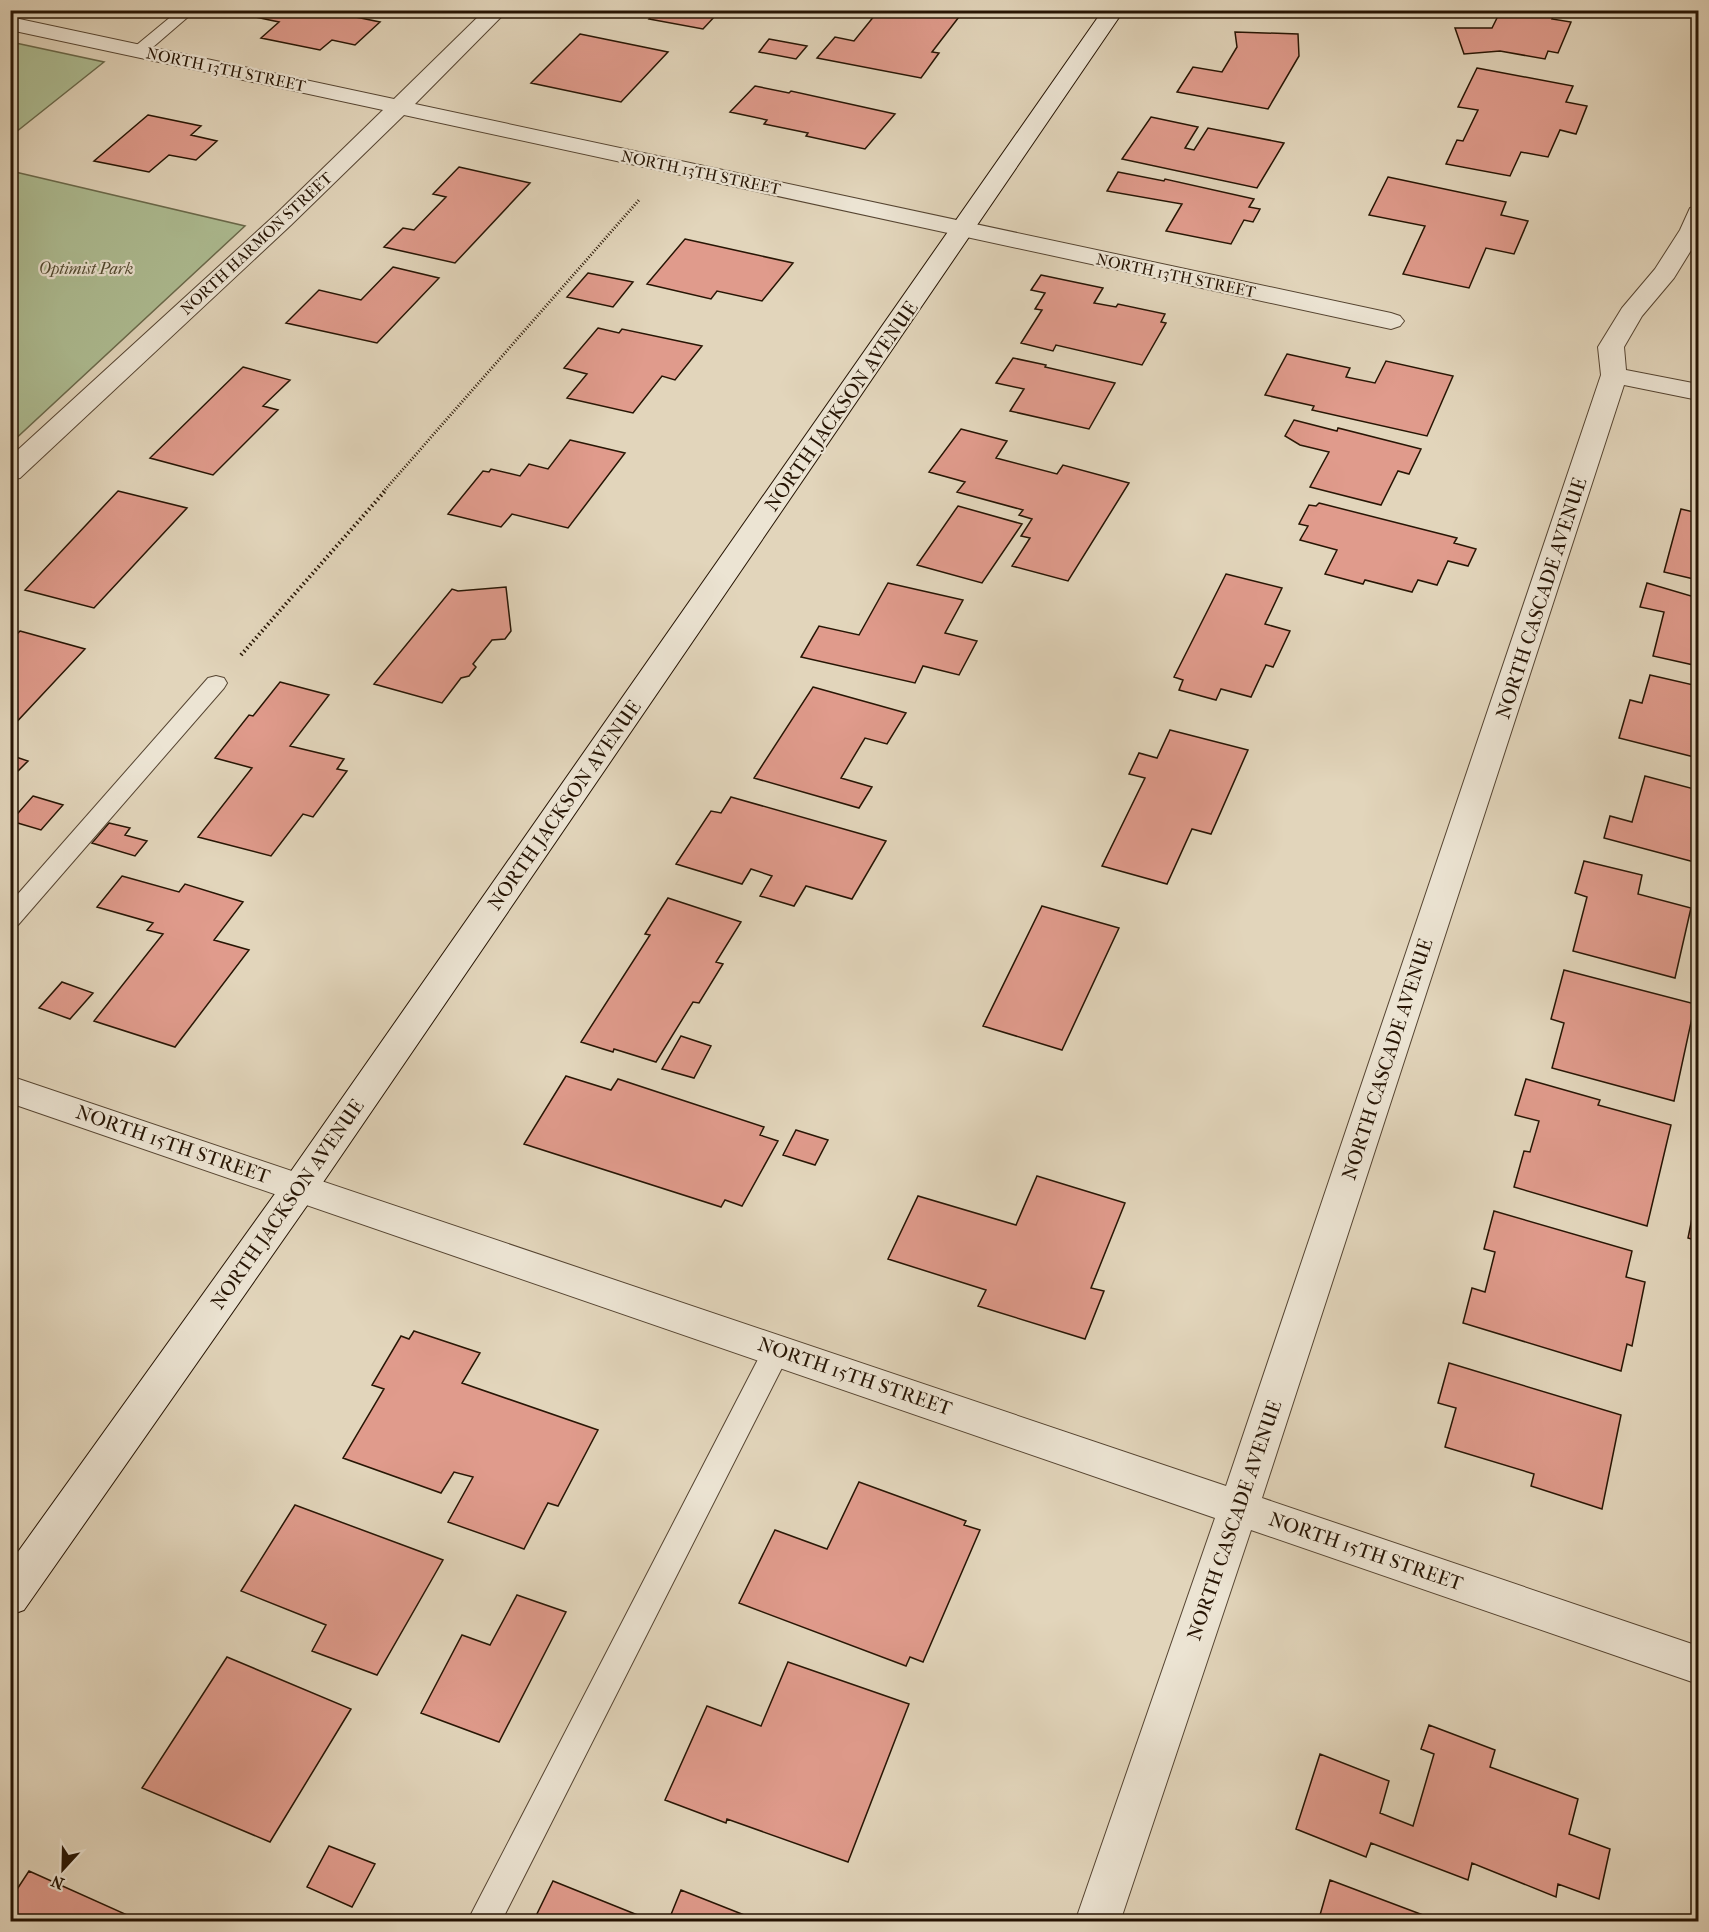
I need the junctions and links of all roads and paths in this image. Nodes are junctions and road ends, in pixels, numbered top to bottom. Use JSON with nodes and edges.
{"nodes":[{"id":1,"x":189,"y":10,"type":"edge"},
{"id":2,"x":498,"y":10,"type":"edge"},
{"id":3,"x":1114,"y":10,"type":"edge"},
{"id":4,"x":10,"y":23,"type":"edge"},
{"id":5,"x":139,"y":51,"type":"junction"},
{"id":6,"x":397,"y":106,"type":"junction"},
{"id":7,"x":669,"y":165,"type":"junction"},
{"id":8,"x":1698,"y":213,"type":"edge"},
{"id":9,"x":964,"y":229,"type":"junction"},
{"id":10,"x":1391,"y":321,"type":"dead end"},
{"id":11,"x":1614,"y":375,"type":"junction"},
{"id":12,"x":1698,"y":392,"type":"edge"},
{"id":13,"x":10,"y":472,"type":"edge"},
{"id":14,"x":216,"y":683,"type":"joint"},
{"id":15,"x":10,"y":919,"type":"edge"},
{"id":16,"x":10,"y":1089,"type":"edge"},
{"id":17,"x":300,"y":1187,"type":"junction"},
{"id":18,"x":777,"y":1350,"type":"junction"},
{"id":19,"x":1239,"y":1507,"type":"junction"},
{"id":20,"x":10,"y":1597,"type":"edge"},
{"id":21,"x":1698,"y":1665,"type":"edge"},
{"id":22,"x":483,"y":1922,"type":"edge"},
{"id":23,"x":1097,"y":1922,"type":"edge"}],
"edges":[{"from":1,"to":5,"type":"lane"},
{"from":2,"to":6,"type":"street","name":"NORTH HARMON STREET"},
{"from":3,"to":9,"type":"street","name":"NORTH JACKSON AVENUE"},
{"from":4,"to":5,"type":"street","name":"NORTH 13TH STREET"},
{"from":5,"to":6,"type":"street","name":"NORTH 13TH STREET"},
{"from":6,"to":7,"type":"street","name":"NORTH 13TH STREET"},
{"from":6,"to":13,"type":"street","name":"NORTH HARMON STREET"},
{"from":7,"to":9,"type":"street","name":"NORTH 13TH STREET"},
{"from":7,"to":14,"type":"path"},
{"from":8,"to":11,"type":"street","name":"NORTH CASCADE AVENUE"},
{"from":9,"to":10,"type":"street","name":"NORTH 13TH STREET"},
{"from":9,"to":17,"type":"street","name":"NORTH JACKSON AVENUE"},
{"from":11,"to":12,"type":"street"},
{"from":11,"to":19,"type":"street","name":"NORTH CASCADE AVENUE"},
{"from":14,"to":15,"type":"lane"},
{"from":16,"to":17,"type":"street","name":"NORTH 15TH STREET"},
{"from":17,"to":18,"type":"street","name":"NORTH 15TH STREET"},
{"from":17,"to":20,"type":"street","name":"NORTH JACKSON AVENUE"},
{"from":18,"to":19,"type":"street","name":"NORTH 15TH STREET"},
{"from":18,"to":22,"type":"lane"},
{"from":19,"to":21,"type":"street","name":"NORTH 15TH STREET"},
{"from":19,"to":23,"type":"street","name":"NORTH CASCADE AVENUE"}]}
